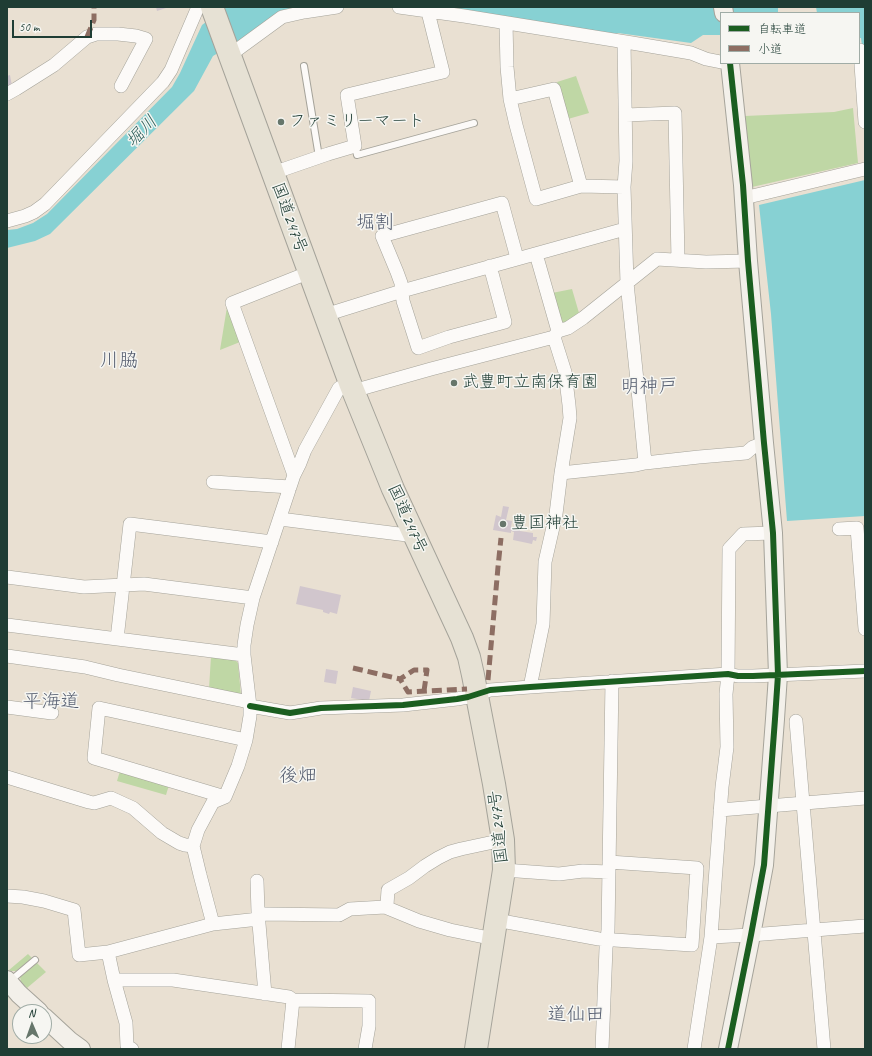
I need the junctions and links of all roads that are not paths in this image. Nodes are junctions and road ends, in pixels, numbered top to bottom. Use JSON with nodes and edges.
{"nodes":[{"id":1,"x":198,"y":7,"type":"edge"},
{"id":2,"x":212,"y":7,"type":"edge"},
{"id":3,"x":337,"y":7,"type":"edge"},
{"id":4,"x":399,"y":7,"type":"edge"},
{"id":5,"x":428,"y":12,"type":"junction"},
{"id":6,"x":506,"y":23,"type":"junction"},
{"id":7,"x":624,"y":42,"type":"junction"},
{"id":8,"x":860,"y":50,"type":"edge"},
{"id":9,"x":229,"y":52,"type":"junction"},
{"id":10,"x":720,"y":62,"type":"edge"},
{"id":11,"x":730,"y":64,"type":"edge"},
{"id":12,"x":304,"y":66,"type":"dead end"},
{"id":13,"x":121,"y":86,"type":"dead end"},
{"id":14,"x":7,"y":94,"type":"edge"},
{"id":15,"x":510,"y":99,"type":"junction"},
{"id":16,"x":626,"y":115,"type":"junction"},
{"id":17,"x":865,"y":122,"type":"edge"},
{"id":18,"x":474,"y":123,"type":"dead end"},
{"id":19,"x":355,"y":146,"type":"junction"},
{"id":20,"x":318,"y":157,"type":"junction"},
{"id":21,"x":865,"y":169,"type":"edge"},
{"id":22,"x":273,"y":173,"type":"junction"},
{"id":23,"x":580,"y":186,"type":"junction"},
{"id":24,"x":624,"y":187,"type":"junction"},
{"id":25,"x":744,"y":198,"type":"junction"},
{"id":26,"x":7,"y":221,"type":"edge"},
{"id":27,"x":625,"y":229,"type":"junction"},
{"id":28,"x":536,"y":254,"type":"junction"},
{"id":29,"x":517,"y":258,"type":"junction"},
{"id":30,"x":678,"y":260,"type":"junction"},
{"id":31,"x":748,"y":261,"type":"junction"},
{"id":32,"x":490,"y":266,"type":"junction"},
{"id":33,"x":310,"y":272,"type":"junction"},
{"id":34,"x":627,"y":283,"type":"junction"},
{"id":35,"x":402,"y":291,"type":"junction"},
{"id":36,"x":325,"y":315,"type":"junction"},
{"id":37,"x":556,"y":334,"type":"junction"},
{"id":38,"x":352,"y":387,"type":"junction"},
{"id":39,"x":764,"y":443,"type":"junction"},
{"id":40,"x":645,"y":463,"type":"junction"},
{"id":41,"x":561,"y":473,"type":"junction"},
{"id":42,"x":292,"y":481,"type":"junction"},
{"id":43,"x":213,"y":482,"type":"dead end"},
{"id":44,"x":280,"y":519,"type":"junction"},
{"id":45,"x":839,"y":529,"type":"dead end"},
{"id":46,"x":773,"y":533,"type":"junction"},
{"id":47,"x":415,"y":536,"type":"junction"},
{"id":48,"x":272,"y":542,"type":"junction"},
{"id":49,"x":7,"y":577,"type":"edge"},
{"id":50,"x":122,"y":585,"type":"junction"},
{"id":51,"x":253,"y":598,"type":"junction"},
{"id":52,"x":7,"y":626,"type":"edge"},
{"id":53,"x":865,"y":629,"type":"edge"},
{"id":54,"x":117,"y":638,"type":"junction"},
{"id":55,"x":244,"y":655,"type":"junction"},
{"id":56,"x":7,"y":656,"type":"edge"},
{"id":57,"x":865,"y":671,"type":"edge"},
{"id":58,"x":728,"y":674,"type":"junction"},
{"id":59,"x":778,"y":675,"type":"junction"},
{"id":60,"x":612,"y":681,"type":"junction"},
{"id":61,"x":530,"y":687,"type":"junction"},
{"id":62,"x":477,"y":694,"type":"junction"},
{"id":63,"x":250,"y":704,"type":"junction"},
{"id":64,"x":7,"y":707,"type":"edge"},
{"id":65,"x":52,"y":713,"type":"dead end"},
{"id":66,"x":796,"y":721,"type":"dead end"},
{"id":67,"x":246,"y":740,"type":"junction"},
{"id":68,"x":7,"y":777,"type":"edge"},
{"id":69,"x":225,"y":797,"type":"junction"},
{"id":70,"x":865,"y":798,"type":"edge"},
{"id":71,"x":803,"y":803,"type":"junction"},
{"id":72,"x":769,"y":806,"type":"junction"},
{"id":73,"x":720,"y":810,"type":"junction"},
{"id":74,"x":503,"y":840,"type":"junction"},
{"id":75,"x":194,"y":846,"type":"junction"},
{"id":76,"x":609,"y":867,"type":"junction"},
{"id":77,"x":504,"y":870,"type":"junction"},
{"id":78,"x":257,"y":881,"type":"dead end"},
{"id":79,"x":7,"y":896,"type":"edge"},
{"id":80,"x":385,"y":907,"type":"junction"},
{"id":81,"x":259,"y":917,"type":"junction"},
{"id":82,"x":213,"y":924,"type":"junction"},
{"id":83,"x":865,"y":926,"type":"edge"},
{"id":84,"x":495,"y":930,"type":"junction"},
{"id":85,"x":814,"y":930,"type":"junction"},
{"id":86,"x":751,"y":935,"type":"junction"},
{"id":87,"x":712,"y":937,"type":"junction"},
{"id":88,"x":607,"y":939,"type":"junction"},
{"id":89,"x":108,"y":952,"type":"junction"},
{"id":90,"x":35,"y":960,"type":"dead end"},
{"id":91,"x":114,"y":980,"type":"junction"},
{"id":92,"x":8,"y":981,"type":"edge"},
{"id":93,"x":265,"y":994,"type":"junction"},
{"id":94,"x":294,"y":1000,"type":"junction"},
{"id":95,"x":30,"y":1004,"type":"edge"},
{"id":96,"x":52,"y":1026,"type":"edge"},
{"id":97,"x":70,"y":1046,"type":"edge"},
{"id":98,"x":132,"y":1049,"type":"edge"},
{"id":99,"x":288,"y":1049,"type":"edge"},
{"id":100,"x":365,"y":1049,"type":"edge"},
{"id":101,"x":476,"y":1049,"type":"edge"},
{"id":102,"x":602,"y":1049,"type":"edge"},
{"id":103,"x":694,"y":1049,"type":"edge"},
{"id":104,"x":728,"y":1049,"type":"edge"},
{"id":105,"x":824,"y":1049,"type":"edge"}],
"edges":[{"from":1,"to":26,"type":"street"},
{"from":2,"to":9,"type":"highway","name":"国道247号"},
{"from":3,"to":9,"type":"street"},
{"from":4,"to":5,"type":"street"},
{"from":5,"to":6,"type":"street"},
{"from":5,"to":19,"type":"street"},
{"from":6,"to":7,"type":"street"},
{"from":6,"to":15,"type":"street"},
{"from":7,"to":10,"type":"street"},
{"from":7,"to":16,"type":"street"},
{"from":8,"to":17,"type":"street"},
{"from":9,"to":22,"type":"highway","name":"国道247号"},
{"from":11,"to":25,"type":"street"},
{"from":12,"to":20,"type":"lane"},
{"from":13,"to":14,"type":"street"},
{"from":15,"to":23,"type":"street"},
{"from":15,"to":23,"type":"street"},
{"from":16,"to":24,"type":"street"},
{"from":16,"to":30,"type":"street"},
{"from":18,"to":19,"type":"lane"},
{"from":19,"to":20,"type":"street"},
{"from":20,"to":22,"type":"street"},
{"from":21,"to":25,"type":"street"},
{"from":22,"to":33,"type":"highway","name":"国道247号"},
{"from":23,"to":24,"type":"street"},
{"from":24,"to":27,"type":"street"},
{"from":25,"to":31,"type":"street"},
{"from":27,"to":28,"type":"street"},
{"from":27,"to":34,"type":"street"},
{"from":28,"to":29,"type":"street"},
{"from":28,"to":37,"type":"street"},
{"from":29,"to":32,"type":"street"},
{"from":29,"to":35,"type":"street"},
{"from":30,"to":31,"type":"street"},
{"from":30,"to":34,"type":"street"},
{"from":31,"to":39,"type":"street"},
{"from":32,"to":35,"type":"street"},
{"from":32,"to":35,"type":"street"},
{"from":33,"to":36,"type":"highway","name":"国道247号"},
{"from":33,"to":42,"type":"street"},
{"from":34,"to":37,"type":"street"},
{"from":34,"to":40,"type":"street"},
{"from":35,"to":36,"type":"street"},
{"from":36,"to":38,"type":"highway","name":"国道247号"},
{"from":37,"to":38,"type":"street"},
{"from":37,"to":41,"type":"street"},
{"from":38,"to":42,"type":"street"},
{"from":38,"to":47,"type":"highway","name":"国道247号"},
{"from":39,"to":40,"type":"street"},
{"from":39,"to":46,"type":"street"},
{"from":40,"to":41,"type":"street"},
{"from":41,"to":61,"type":"street"},
{"from":42,"to":43,"type":"street"},
{"from":42,"to":44,"type":"street"},
{"from":44,"to":47,"type":"street"},
{"from":44,"to":48,"type":"street"},
{"from":45,"to":53,"type":"street"},
{"from":46,"to":58,"type":"street"},
{"from":46,"to":59,"type":"street"},
{"from":47,"to":62,"type":"highway","name":"国道247号"},
{"from":48,"to":50,"type":"street"},
{"from":48,"to":51,"type":"street"},
{"from":49,"to":50,"type":"street"},
{"from":50,"to":51,"type":"street"},
{"from":50,"to":54,"type":"street"},
{"from":51,"to":55,"type":"street"},
{"from":52,"to":54,"type":"street"},
{"from":54,"to":55,"type":"street"},
{"from":55,"to":63,"type":"street"},
{"from":56,"to":63,"type":"street"},
{"from":57,"to":59,"type":"street"},
{"from":58,"to":59,"type":"street"},
{"from":58,"to":60,"type":"street"},
{"from":58,"to":73,"type":"street"},
{"from":59,"to":72,"type":"street"},
{"from":60,"to":61,"type":"street"},
{"from":60,"to":76,"type":"street"},
{"from":61,"to":62,"type":"street"},
{"from":62,"to":63,"type":"street"},
{"from":62,"to":74,"type":"highway","name":"国道247号"},
{"from":63,"to":67,"type":"street"},
{"from":64,"to":65,"type":"street"},
{"from":66,"to":71,"type":"street"},
{"from":67,"to":69,"type":"street"},
{"from":67,"to":69,"type":"street"},
{"from":68,"to":75,"type":"street"},
{"from":69,"to":75,"type":"street"},
{"from":70,"to":71,"type":"street"},
{"from":71,"to":72,"type":"street"},
{"from":71,"to":85,"type":"street"},
{"from":72,"to":73,"type":"street"},
{"from":72,"to":86,"type":"street"},
{"from":73,"to":87,"type":"street"},
{"from":74,"to":77,"type":"highway","name":"国道247号"},
{"from":74,"to":80,"type":"street"},
{"from":75,"to":82,"type":"street"},
{"from":76,"to":77,"type":"street"},
{"from":76,"to":88,"type":"street"},
{"from":76,"to":88,"type":"street"},
{"from":77,"to":84,"type":"highway","name":"国道247号"},
{"from":78,"to":81,"type":"street"},
{"from":79,"to":89,"type":"street"},
{"from":80,"to":81,"type":"street"},
{"from":80,"to":84,"type":"street"},
{"from":81,"to":82,"type":"street"},
{"from":81,"to":93,"type":"street"},
{"from":82,"to":89,"type":"street"},
{"from":83,"to":85,"type":"street"},
{"from":84,"to":88,"type":"street"},
{"from":84,"to":101,"type":"highway","name":"国道247号"},
{"from":85,"to":86,"type":"street"},
{"from":85,"to":105,"type":"street"},
{"from":86,"to":87,"type":"street"},
{"from":86,"to":104,"type":"street"},
{"from":87,"to":103,"type":"street"},
{"from":88,"to":102,"type":"street"},
{"from":89,"to":91,"type":"street"},
{"from":90,"to":92,"type":"lane"},
{"from":91,"to":93,"type":"street"},
{"from":91,"to":98,"type":"street"},
{"from":92,"to":95,"type":"street"},
{"from":93,"to":94,"type":"street"},
{"from":94,"to":99,"type":"street"},
{"from":94,"to":100,"type":"street"},
{"from":96,"to":97,"type":"street"}]}
